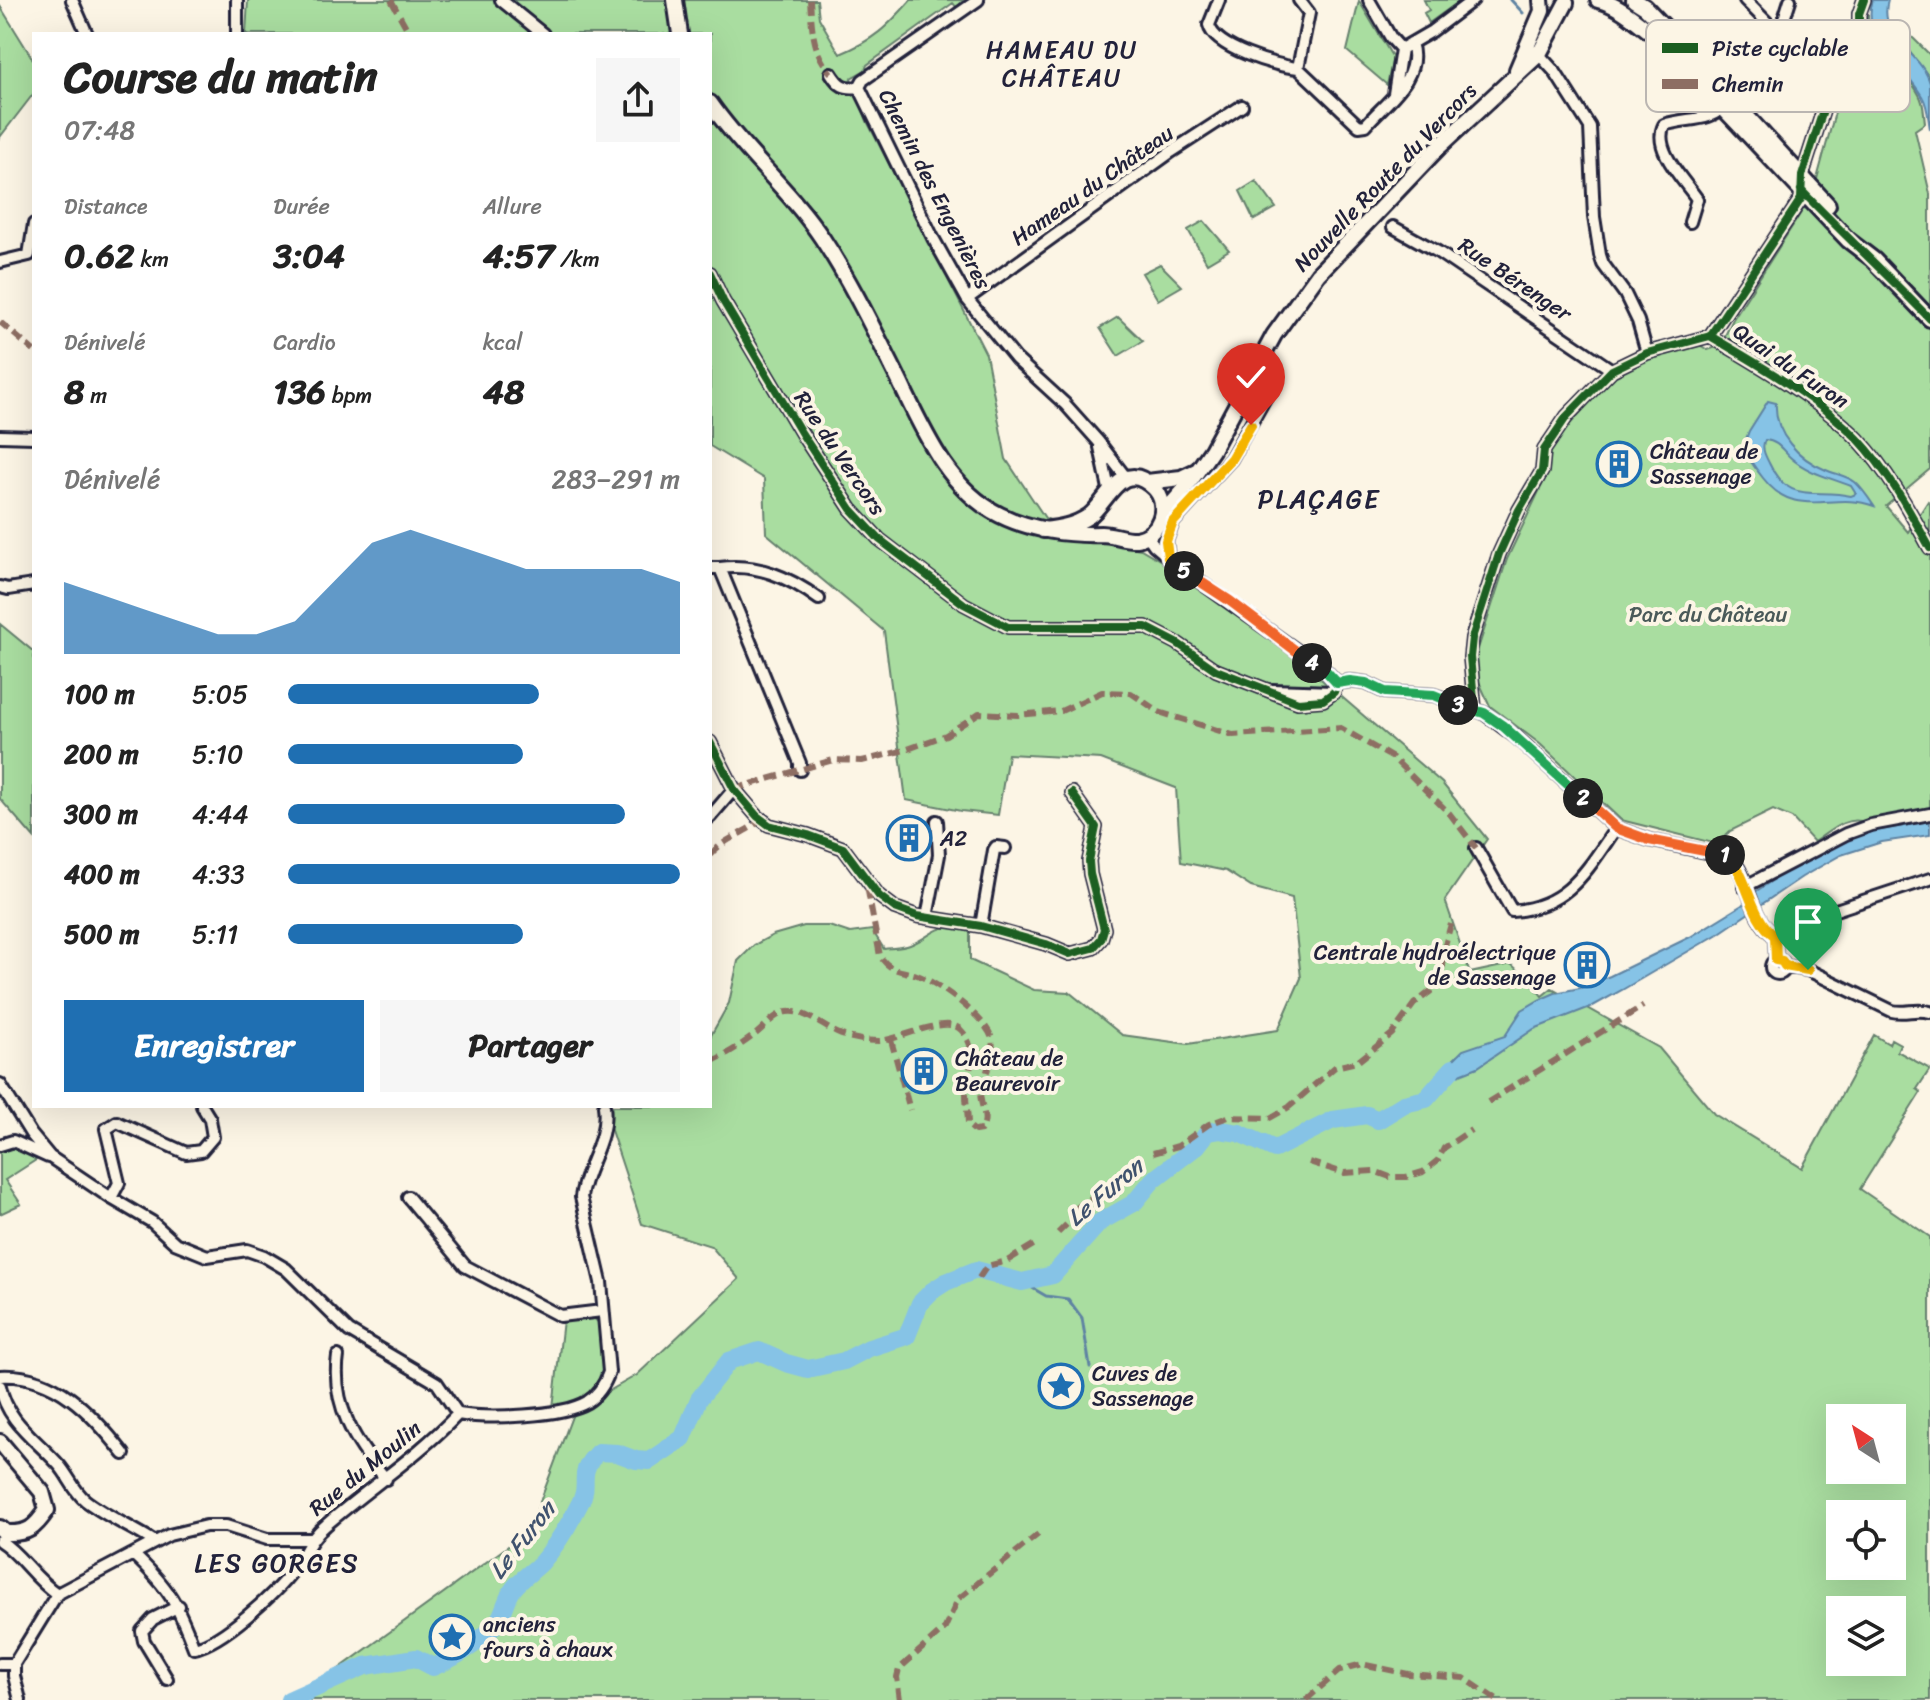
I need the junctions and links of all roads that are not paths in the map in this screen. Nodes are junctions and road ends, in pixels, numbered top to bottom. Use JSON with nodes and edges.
{"nodes":[{"id":1,"x":72,"y":0,"type":"edge"},
{"id":2,"x":237,"y":0,"type":"edge"},
{"id":3,"x":501,"y":0,"type":"edge"},
{"id":4,"x":675,"y":0,"type":"edge"},
{"id":5,"x":1219,"y":0,"type":"edge"},
{"id":6,"x":1299,"y":0,"type":"edge"},
{"id":7,"x":1369,"y":0,"type":"edge"},
{"id":8,"x":1473,"y":0,"type":"edge"},
{"id":9,"x":1541,"y":0,"type":"edge"},
{"id":10,"x":1549,"y":0,"type":"edge"},
{"id":11,"x":1598,"y":0,"type":"edge"},
{"id":12,"x":1634,"y":0,"type":"edge"},
{"id":13,"x":1745,"y":0,"type":"edge"},
{"id":14,"x":1790,"y":0,"type":"edge"},
{"id":15,"x":1864,"y":0,"type":"edge"},
{"id":16,"x":976,"y":1,"type":"edge"},
{"id":17,"x":1571,"y":2,"type":"edge"},
{"id":18,"x":1657,"y":20,"type":"edge"},
{"id":19,"x":1764,"y":20,"type":"edge"},
{"id":20,"x":1784,"y":20,"type":"edge"},
{"id":21,"x":1859,"y":20,"type":"edge"},
{"id":22,"x":1646,"y":29,"type":"edge"},
{"id":23,"x":86,"y":32,"type":"edge"},
{"id":24,"x":237,"y":32,"type":"edge"},
{"id":25,"x":541,"y":32,"type":"edge"},
{"id":26,"x":680,"y":32,"type":"edge"},
{"id":27,"x":1406,"y":46,"type":"junction"},
{"id":28,"x":1534,"y":49,"type":"junction"},
{"id":29,"x":1298,"y":68,"type":"junction"},
{"id":30,"x":831,"y":73,"type":"dead end"},
{"id":31,"x":859,"y":87,"type":"junction"},
{"id":32,"x":712,"y":105,"type":"edge"},
{"id":33,"x":1242,"y":106,"type":"dead end"},
{"id":34,"x":1715,"y":112,"type":"edge"},
{"id":35,"x":1735,"y":112,"type":"edge"},
{"id":36,"x":1736,"y":112,"type":"edge"},
{"id":37,"x":1823,"y":112,"type":"edge"},
{"id":38,"x":1812,"y":150,"type":"junction"},
{"id":39,"x":1786,"y":159,"type":"junction"},
{"id":40,"x":1802,"y":183,"type":"junction"},
{"id":41,"x":1690,"y":222,"type":"dead end"},
{"id":42,"x":1393,"y":227,"type":"dead end"},
{"id":43,"x":31,"y":254,"type":"edge"},
{"id":44,"x":1874,"y":260,"type":"junction"},
{"id":45,"x":0,"y":262,"type":"edge"},
{"id":46,"x":712,"y":277,"type":"edge"},
{"id":47,"x":967,"y":299,"type":"junction"},
{"id":48,"x":1930,"y":319,"type":"edge"},
{"id":49,"x":1710,"y":336,"type":"junction"},
{"id":50,"x":1647,"y":353,"type":"junction"},
{"id":51,"x":1612,"y":370,"type":"junction"},
{"id":52,"x":1274,"y":382,"type":"dead end"},
{"id":53,"x":0,"y":436,"type":"edge"},
{"id":54,"x":32,"y":437,"type":"edge"},
{"id":55,"x":1098,"y":441,"type":"junction"},
{"id":56,"x":1197,"y":471,"type":"junction"},
{"id":57,"x":1127,"y":479,"type":"junction"},
{"id":58,"x":1147,"y":482,"type":"junction"},
{"id":59,"x":1106,"y":496,"type":"junction"},
{"id":60,"x":1162,"y":515,"type":"junction"},
{"id":61,"x":1043,"y":530,"type":"junction"},
{"id":62,"x":1116,"y":534,"type":"junction"},
{"id":63,"x":1147,"y":535,"type":"junction"},
{"id":64,"x":1930,"y":548,"type":"edge"},
{"id":65,"x":1168,"y":558,"type":"junction"},
{"id":66,"x":715,"y":568,"type":"edge"},
{"id":67,"x":32,"y":585,"type":"edge"},
{"id":68,"x":0,"y":587,"type":"edge"},
{"id":69,"x":819,"y":599,"type":"dead end"},
{"id":70,"x":1335,"y":687,"type":"junction"},
{"id":71,"x":1475,"y":710,"type":"junction"},
{"id":72,"x":712,"y":746,"type":"edge"},
{"id":73,"x":800,"y":770,"type":"dead end"},
{"id":74,"x":734,"y":789,"type":"junction"},
{"id":75,"x":1072,"y":793,"type":"dead end"},
{"id":76,"x":1930,"y":814,"type":"edge"},
{"id":77,"x":712,"y":815,"type":"edge"},
{"id":78,"x":937,"y":821,"type":"dead end"},
{"id":79,"x":1616,"y":828,"type":"junction"},
{"id":80,"x":1005,"y":848,"type":"dead end"},
{"id":81,"x":1476,"y":848,"type":"dead end"},
{"id":82,"x":1930,"y":879,"type":"edge"},
{"id":83,"x":1746,"y":892,"type":"junction"},
{"id":84,"x":927,"y":917,"type":"junction"},
{"id":85,"x":981,"y":926,"type":"junction"},
{"id":86,"x":1775,"y":936,"type":"junction"},
{"id":87,"x":1930,"y":1012,"type":"edge"},
{"id":88,"x":0,"y":1084,"type":"edge"},
{"id":89,"x":203,"y":1108,"type":"edge"},
{"id":90,"x":604,"y":1108,"type":"edge"},
{"id":91,"x":0,"y":1145,"type":"edge"},
{"id":92,"x":50,"y":1157,"type":"junction"},
{"id":93,"x":408,"y":1197,"type":"dead end"},
{"id":94,"x":111,"y":1198,"type":"junction"},
{"id":95,"x":602,"y":1311,"type":"junction"},
{"id":96,"x":338,"y":1356,"type":"dead end"},
{"id":97,"x":0,"y":1376,"type":"edge"},
{"id":98,"x":0,"y":1386,"type":"edge"},
{"id":99,"x":458,"y":1414,"type":"junction"},
{"id":100,"x":0,"y":1442,"type":"edge"},
{"id":101,"x":124,"y":1454,"type":"dead end"},
{"id":102,"x":386,"y":1479,"type":"junction"},
{"id":103,"x":0,"y":1528,"type":"edge"},
{"id":104,"x":310,"y":1539,"type":"junction"},
{"id":105,"x":0,"y":1541,"type":"edge"},
{"id":106,"x":155,"y":1542,"type":"junction"},
{"id":107,"x":134,"y":1555,"type":"junction"},
{"id":108,"x":57,"y":1594,"type":"junction"},
{"id":109,"x":179,"y":1606,"type":"junction"},
{"id":110,"x":0,"y":1664,"type":"edge"},
{"id":111,"x":14,"y":1664,"type":"junction"},
{"id":112,"x":167,"y":1679,"type":"dead end"},
{"id":113,"x":20,"y":1700,"type":"edge"}],
"edges":[{"from":1,"to":23,"type":"street"},
{"from":2,"to":24,"type":"street"},
{"from":3,"to":25,"type":"street"},
{"from":4,"to":26,"type":"main road"},
{"from":5,"to":29,"type":"street"},
{"from":6,"to":29,"type":"street"},
{"from":7,"to":27,"type":"street"},
{"from":8,"to":27,"type":"street"},
{"from":9,"to":28,"type":"main road","name":"Nouvelle Route du Vercors"},
{"from":10,"to":17,"type":"main road"},
{"from":11,"to":22,"type":"main road"},
{"from":12,"to":18,"type":"main road"},
{"from":13,"to":19,"type":"street"},
{"from":14,"to":20,"type":"street"},
{"from":15,"to":21,"type":"street"},
{"from":16,"to":31,"type":"street"},
{"from":17,"to":28,"type":"main road","name":"Nouvelle Route du Vercors"},
{"from":27,"to":29,"type":"street"},
{"from":28,"to":50,"type":"street"},
{"from":28,"to":56,"type":"main road","name":"Nouvelle Route du Vercors"},
{"from":30,"to":31,"type":"street","name":"Chemin des Engenières"},
{"from":31,"to":47,"type":"street","name":"Chemin des Engenières"},
{"from":32,"to":61,"type":"main road"},
{"from":33,"to":47,"type":"street","name":"Hameau du Château"},
{"from":34,"to":41,"type":"street"},
{"from":35,"to":40,"type":"main road"},
{"from":36,"to":39,"type":"main road"},
{"from":37,"to":38,"type":"street"},
{"from":38,"to":39,"type":"street"},
{"from":38,"to":40,"type":"street"},
{"from":39,"to":40,"type":"main road"},
{"from":40,"to":44,"type":"main road"},
{"from":40,"to":44,"type":"main road"},
{"from":40,"to":49,"type":"street"},
{"from":42,"to":51,"type":"street","name":"Rue Bérenger"},
{"from":43,"to":45,"type":"street"},
{"from":44,"to":48,"type":"main road"},
{"from":46,"to":70,"type":"street","name":"Rue du Vercors"},
{"from":47,"to":55,"type":"street","name":"Chemin des Engenières"},
{"from":49,"to":50,"type":"street"},
{"from":49,"to":64,"type":"street","name":"Quai du Furon"},
{"from":50,"to":51,"type":"street"},
{"from":51,"to":71,"type":"street"},
{"from":52,"to":65,"type":"street"},
{"from":53,"to":54,"type":"street"},
{"from":55,"to":57,"type":"street","name":"Chemin des Engenières"},
{"from":55,"to":59,"type":"street","name":"Chemin des Engenières"},
{"from":56,"to":58,"type":"main road"},
{"from":56,"to":60,"type":"main road","name":"Nouvelle Route du Vercors"},
{"from":57,"to":58,"type":"main road"},
{"from":57,"to":59,"type":"main road"},
{"from":58,"to":60,"type":"main road"},
{"from":59,"to":61,"type":"main road"},
{"from":59,"to":62,"type":"main road"},
{"from":60,"to":63,"type":"main road"},
{"from":61,"to":62,"type":"main road"},
{"from":62,"to":63,"type":"main road"},
{"from":63,"to":65,"type":"street"},
{"from":65,"to":70,"type":"street"},
{"from":66,"to":69,"type":"street"},
{"from":66,"to":73,"type":"street"},
{"from":67,"to":68,"type":"street"},
{"from":70,"to":71,"type":"street","name":"Rue du Vercors"},
{"from":71,"to":79,"type":"street","name":"Rue du Vercors"},
{"from":72,"to":74,"type":"street"},
{"from":74,"to":77,"type":"street"},
{"from":74,"to":84,"type":"street"},
{"from":75,"to":85,"type":"street"},
{"from":76,"to":83,"type":"street"},
{"from":78,"to":84,"type":"street"},
{"from":79,"to":81,"type":"street"},
{"from":79,"to":83,"type":"street"},
{"from":80,"to":85,"type":"street"},
{"from":82,"to":86,"type":"street"},
{"from":83,"to":86,"type":"street"},
{"from":84,"to":85,"type":"street"},
{"from":86,"to":87,"type":"street"},
{"from":88,"to":92,"type":"street"},
{"from":89,"to":94,"type":"street"},
{"from":90,"to":95,"type":"street"},
{"from":91,"to":92,"type":"street"},
{"from":92,"to":94,"type":"street"},
{"from":93,"to":95,"type":"street"},
{"from":94,"to":99,"type":"street"},
{"from":95,"to":99,"type":"street"},
{"from":96,"to":102,"type":"street"},
{"from":97,"to":101,"type":"street"},
{"from":98,"to":106,"type":"street"},
{"from":99,"to":102,"type":"street","name":"Rue du Moulin"},
{"from":100,"to":103,"type":"main road"},
{"from":102,"to":104,"type":"street","name":"Rue du Moulin"},
{"from":104,"to":106,"type":"street"},
{"from":104,"to":109,"type":"street","name":"Rue du Moulin"},
{"from":105,"to":108,"type":"street"},
{"from":106,"to":107,"type":"street"},
{"from":107,"to":108,"type":"street"},
{"from":107,"to":109,"type":"street"},
{"from":108,"to":111,"type":"street"},
{"from":109,"to":112,"type":"street"},
{"from":110,"to":111,"type":"street"},
{"from":111,"to":113,"type":"street"}]}
